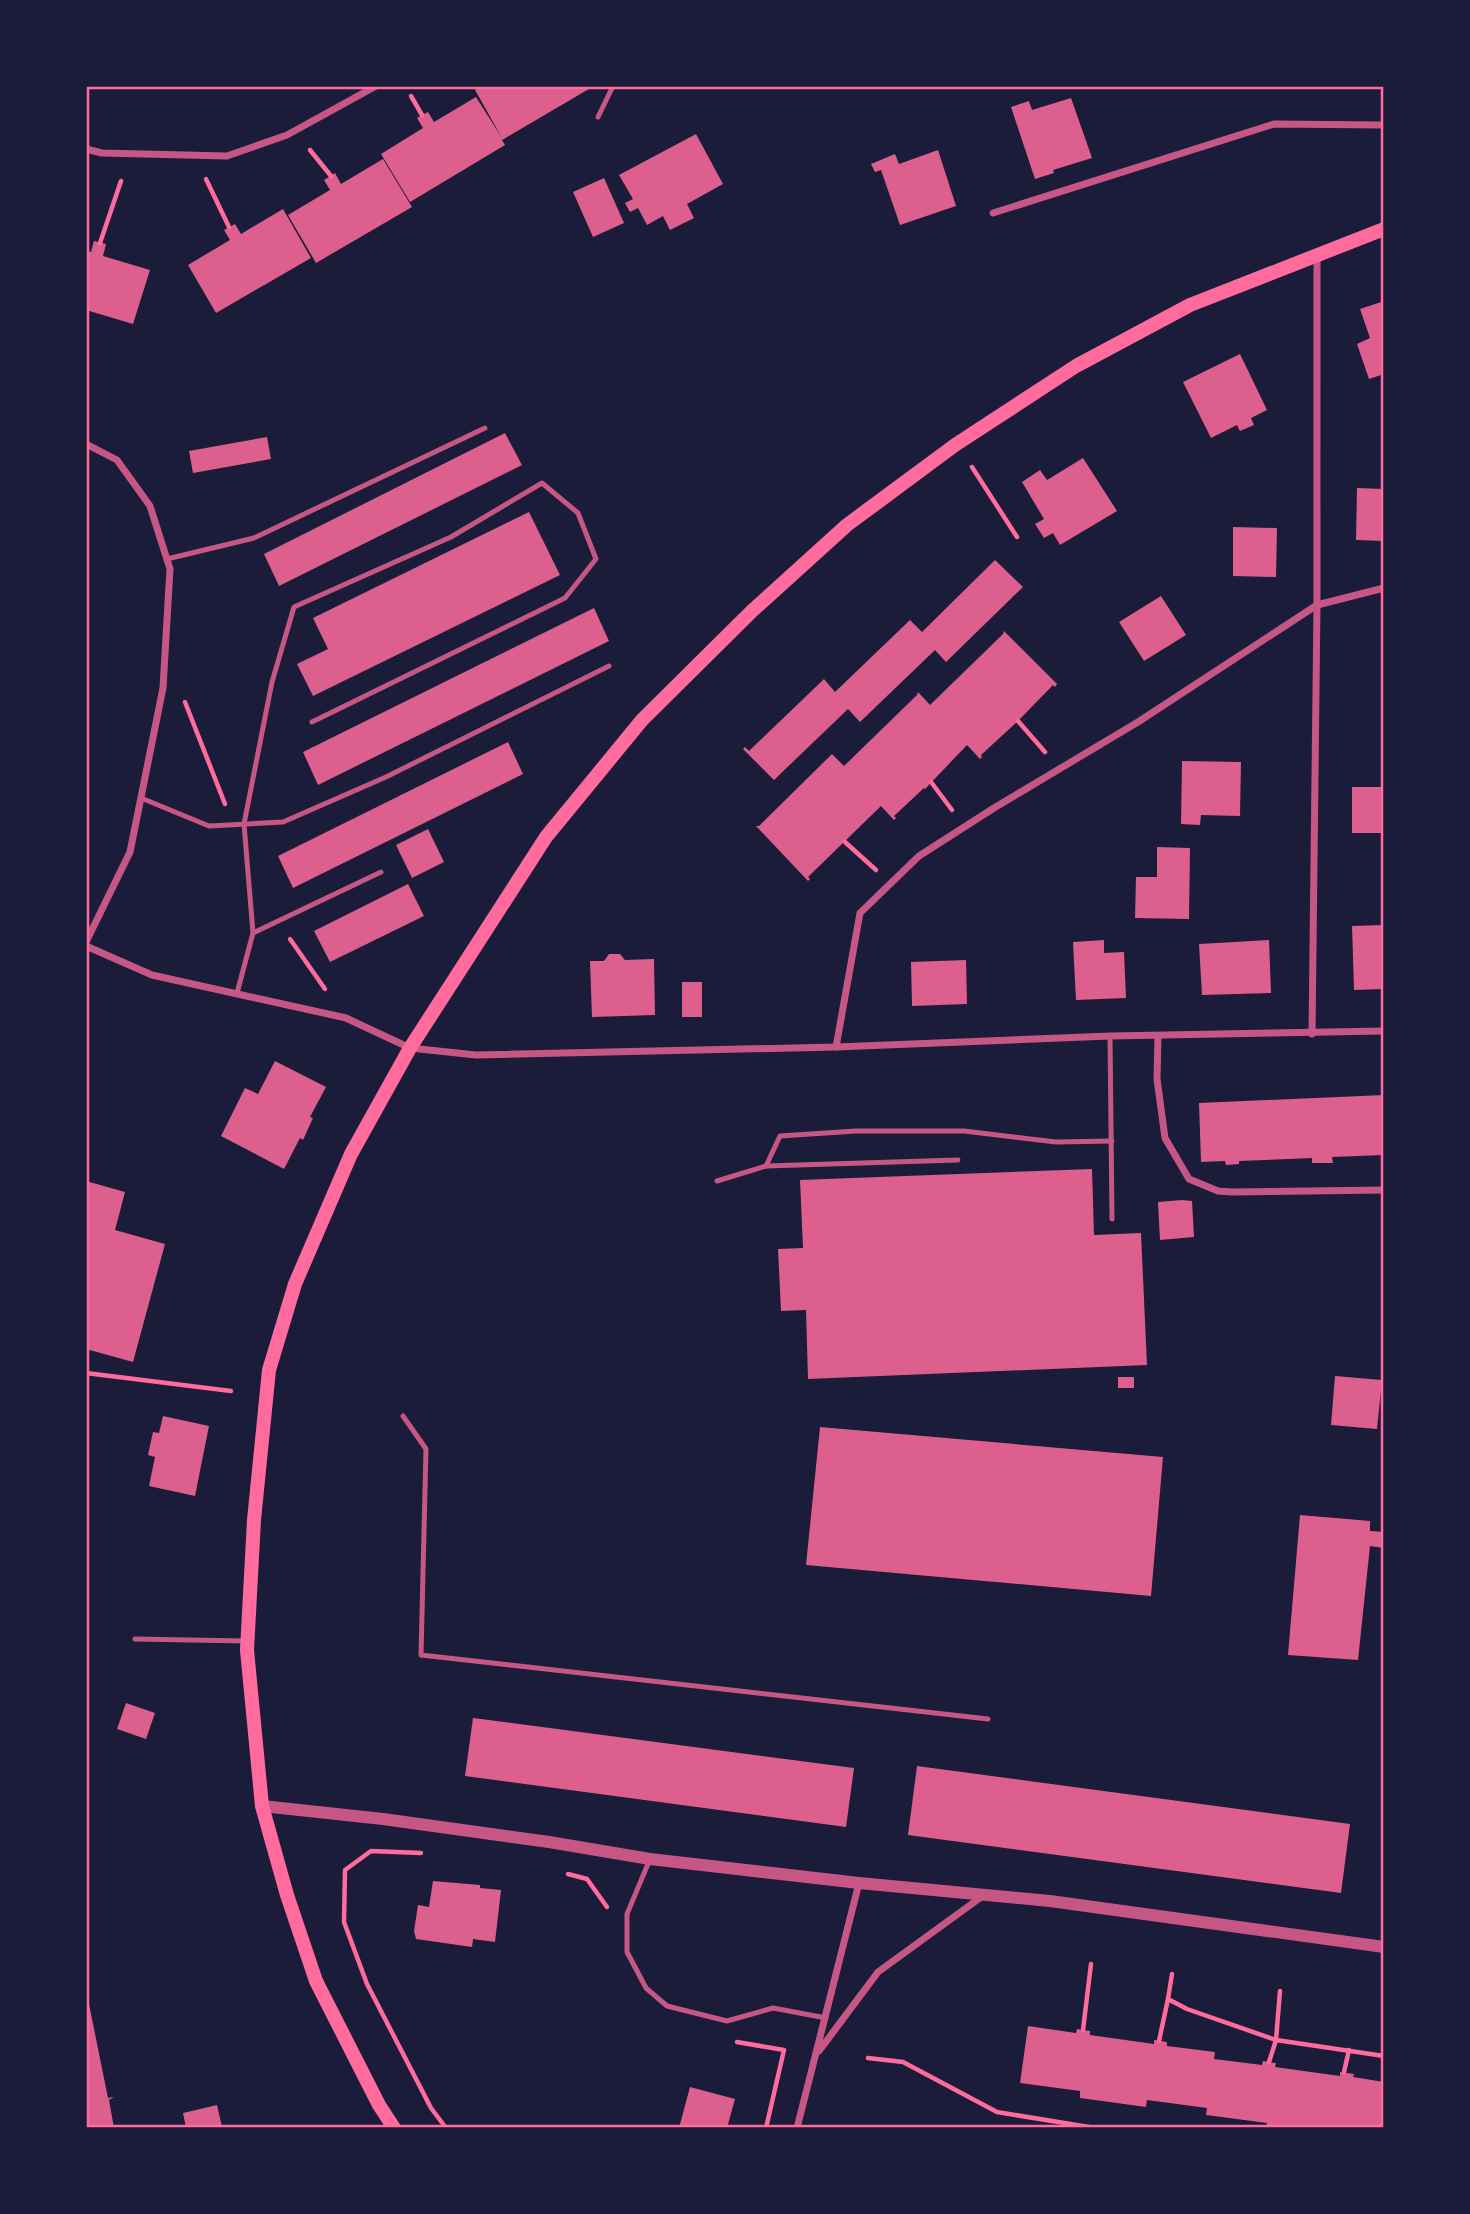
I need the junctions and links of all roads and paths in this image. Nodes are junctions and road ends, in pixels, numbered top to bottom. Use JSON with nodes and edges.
{"nodes":[{"id":1,"x":376,"y":86,"type":"edge"},
{"id":2,"x":613,"y":86,"type":"edge"},
{"id":3,"x":411,"y":96,"type":"dead end"},
{"id":4,"x":422,"y":115,"type":"dead end"},
{"id":5,"x":598,"y":117,"type":"dead end"},
{"id":6,"x":1384,"y":125,"type":"edge"},
{"id":7,"x":86,"y":149,"type":"edge"},
{"id":8,"x":310,"y":150,"type":"dead end"},
{"id":9,"x":331,"y":176,"type":"dead end"},
{"id":10,"x":206,"y":178,"type":"dead end"},
{"id":11,"x":121,"y":181,"type":"dead end"},
{"id":12,"x":993,"y":213,"type":"dead end"},
{"id":13,"x":229,"y":227,"type":"dead end"},
{"id":14,"x":1384,"y":229,"type":"edge"},
{"id":15,"x":100,"y":243,"type":"dead end"},
{"id":16,"x":1317,"y":255,"type":"junction"},
{"id":17,"x":485,"y":428,"type":"dead end"},
{"id":18,"x":86,"y":444,"type":"edge"},
{"id":19,"x":972,"y":467,"type":"dead end"},
{"id":20,"x":1017,"y":537,"type":"dead end"},
{"id":21,"x":167,"y":559,"type":"junction"},
{"id":22,"x":1384,"y":588,"type":"edge"},
{"id":23,"x":1317,"y":605,"type":"junction"},
{"id":24,"x":609,"y":666,"type":"dead end"},
{"id":25,"x":184,"y":699,"type":"dead end"},
{"id":26,"x":312,"y":722,"type":"dead end"},
{"id":27,"x":1018,"y":722,"type":"dead end"},
{"id":28,"x":1059,"y":769,"type":"junction"},
{"id":29,"x":932,"y":782,"type":"dead end"},
{"id":30,"x":141,"y":798,"type":"junction"},
{"id":31,"x":244,"y":824,"type":"junction"},
{"id":32,"x":233,"y":825,"type":"junction"},
{"id":33,"x":964,"y":827,"type":"junction"},
{"id":34,"x":845,"y":842,"type":"dead end"},
{"id":35,"x":382,"y":872,"type":"dead end"},
{"id":36,"x":891,"y":883,"type":"junction"},
{"id":37,"x":278,"y":921,"type":"junction"},
{"id":38,"x":253,"y":933,"type":"junction"},
{"id":39,"x":86,"y":944,"type":"edge"},
{"id":40,"x":237,"y":993,"type":"junction"},
{"id":41,"x":346,"y":1018,"type":"junction"},
{"id":42,"x":1384,"y":1031,"type":"edge"},
{"id":43,"x":1312,"y":1034,"type":"junction"},
{"id":44,"x":1110,"y":1036,"type":"junction"},
{"id":45,"x":1158,"y":1036,"type":"junction"},
{"id":46,"x":836,"y":1047,"type":"junction"},
{"id":47,"x":410,"y":1048,"type":"junction"},
{"id":48,"x":1112,"y":1141,"type":"junction"},
{"id":49,"x":958,"y":1160,"type":"dead end"},
{"id":50,"x":766,"y":1166,"type":"junction"},
{"id":51,"x":717,"y":1181,"type":"dead end"},
{"id":52,"x":1384,"y":1190,"type":"edge"},
{"id":53,"x":1112,"y":1219,"type":"dead end"},
{"id":54,"x":86,"y":1373,"type":"edge"},
{"id":55,"x":231,"y":1391,"type":"dead end"},
{"id":56,"x":403,"y":1416,"type":"dead end"},
{"id":57,"x":135,"y":1639,"type":"dead end"},
{"id":58,"x":248,"y":1641,"type":"junction"},
{"id":59,"x":988,"y":1719,"type":"dead end"},
{"id":60,"x":262,"y":1806,"type":"junction"},
{"id":61,"x":422,"y":1853,"type":"dead end"},
{"id":62,"x":650,"y":1859,"type":"junction"},
{"id":63,"x":859,"y":1883,"type":"junction"},
{"id":64,"x":984,"y":1895,"type":"junction"},
{"id":65,"x":1384,"y":1947,"type":"edge"},
{"id":66,"x":1091,"y":1964,"type":"dead end"},
{"id":67,"x":1172,"y":1974,"type":"dead end"},
{"id":68,"x":1280,"y":1991,"type":"dead end"},
{"id":69,"x":1168,"y":1999,"type":"junction"},
{"id":70,"x":827,"y":2018,"type":"junction"},
{"id":71,"x":1083,"y":2030,"type":"dead end"},
{"id":72,"x":1276,"y":2040,"type":"junction"},
{"id":73,"x":1159,"y":2041,"type":"dead end"},
{"id":74,"x":784,"y":2050,"type":"dead end"},
{"id":75,"x":1349,"y":2050,"type":"junction"},
{"id":76,"x":817,"y":2054,"type":"junction"},
{"id":77,"x":1384,"y":2056,"type":"edge"},
{"id":78,"x":868,"y":2059,"type":"dead end"},
{"id":79,"x":1269,"y":2062,"type":"dead end"},
{"id":80,"x":1344,"y":2073,"type":"dead end"},
{"id":81,"x":394,"y":2128,"type":"edge"},
{"id":82,"x":446,"y":2128,"type":"edge"},
{"id":83,"x":766,"y":2128,"type":"edge"},
{"id":84,"x":797,"y":2128,"type":"edge"},
{"id":85,"x":1096,"y":2128,"type":"edge"}],
"edges":[{"from":1,"to":7,"type":"street"},
{"from":2,"to":5,"type":"lane"},
{"from":3,"to":4,"type":"path"},
{"from":6,"to":12,"type":"street"},
{"from":8,"to":9,"type":"path"},
{"from":10,"to":13,"type":"path"},
{"from":11,"to":15,"type":"path"},
{"from":14,"to":16,"type":"main road"},
{"from":16,"to":23,"type":"street"},
{"from":16,"to":47,"type":"main road"},
{"from":17,"to":21,"type":"lane"},
{"from":18,"to":21,"type":"street"},
{"from":19,"to":20,"type":"path"},
{"from":21,"to":30,"type":"street"},
{"from":22,"to":23,"type":"street"},
{"from":23,"to":28,"type":"street"},
{"from":23,"to":43,"type":"street"},
{"from":24,"to":31,"type":"lane"},
{"from":25,"to":32,"type":"path"},
{"from":26,"to":31,"type":"lane"},
{"from":27,"to":28,"type":"path"},
{"from":28,"to":33,"type":"street"},
{"from":29,"to":33,"type":"path"},
{"from":30,"to":32,"type":"lane"},
{"from":30,"to":39,"type":"street"},
{"from":31,"to":32,"type":"lane"},
{"from":31,"to":38,"type":"lane"},
{"from":33,"to":36,"type":"street"},
{"from":34,"to":36,"type":"path"},
{"from":35,"to":37,"type":"lane"},
{"from":36,"to":46,"type":"street"},
{"from":37,"to":38,"type":"lane"},
{"from":37,"to":41,"type":"path"},
{"from":38,"to":40,"type":"lane"},
{"from":39,"to":40,"type":"street"},
{"from":40,"to":41,"type":"street"},
{"from":41,"to":47,"type":"street"},
{"from":42,"to":43,"type":"street"},
{"from":43,"to":45,"type":"street"},
{"from":44,"to":45,"type":"street"},
{"from":44,"to":46,"type":"street"},
{"from":44,"to":48,"type":"lane"},
{"from":45,"to":52,"type":"street"},
{"from":46,"to":47,"type":"street"},
{"from":47,"to":58,"type":"main road"},
{"from":48,"to":50,"type":"lane"},
{"from":48,"to":53,"type":"lane"},
{"from":49,"to":50,"type":"lane"},
{"from":50,"to":51,"type":"lane"},
{"from":54,"to":55,"type":"path"},
{"from":56,"to":59,"type":"lane"},
{"from":57,"to":58,"type":"lane"},
{"from":58,"to":60,"type":"main road"},
{"from":60,"to":62,"type":"street"},
{"from":60,"to":81,"type":"main road"},
{"from":61,"to":82,"type":"path"},
{"from":62,"to":63,"type":"street"},
{"from":62,"to":70,"type":"lane"},
{"from":63,"to":64,"type":"street"},
{"from":63,"to":70,"type":"street"},
{"from":64,"to":65,"type":"street"},
{"from":64,"to":76,"type":"street"},
{"from":66,"to":71,"type":"path"},
{"from":67,"to":69,"type":"path"},
{"from":68,"to":72,"type":"path"},
{"from":69,"to":72,"type":"path"},
{"from":69,"to":73,"type":"path"},
{"from":70,"to":76,"type":"street"},
{"from":72,"to":75,"type":"path"},
{"from":72,"to":79,"type":"path"},
{"from":74,"to":83,"type":"path"},
{"from":75,"to":77,"type":"path"},
{"from":75,"to":80,"type":"path"},
{"from":76,"to":84,"type":"street"},
{"from":78,"to":85,"type":"path"}]}
